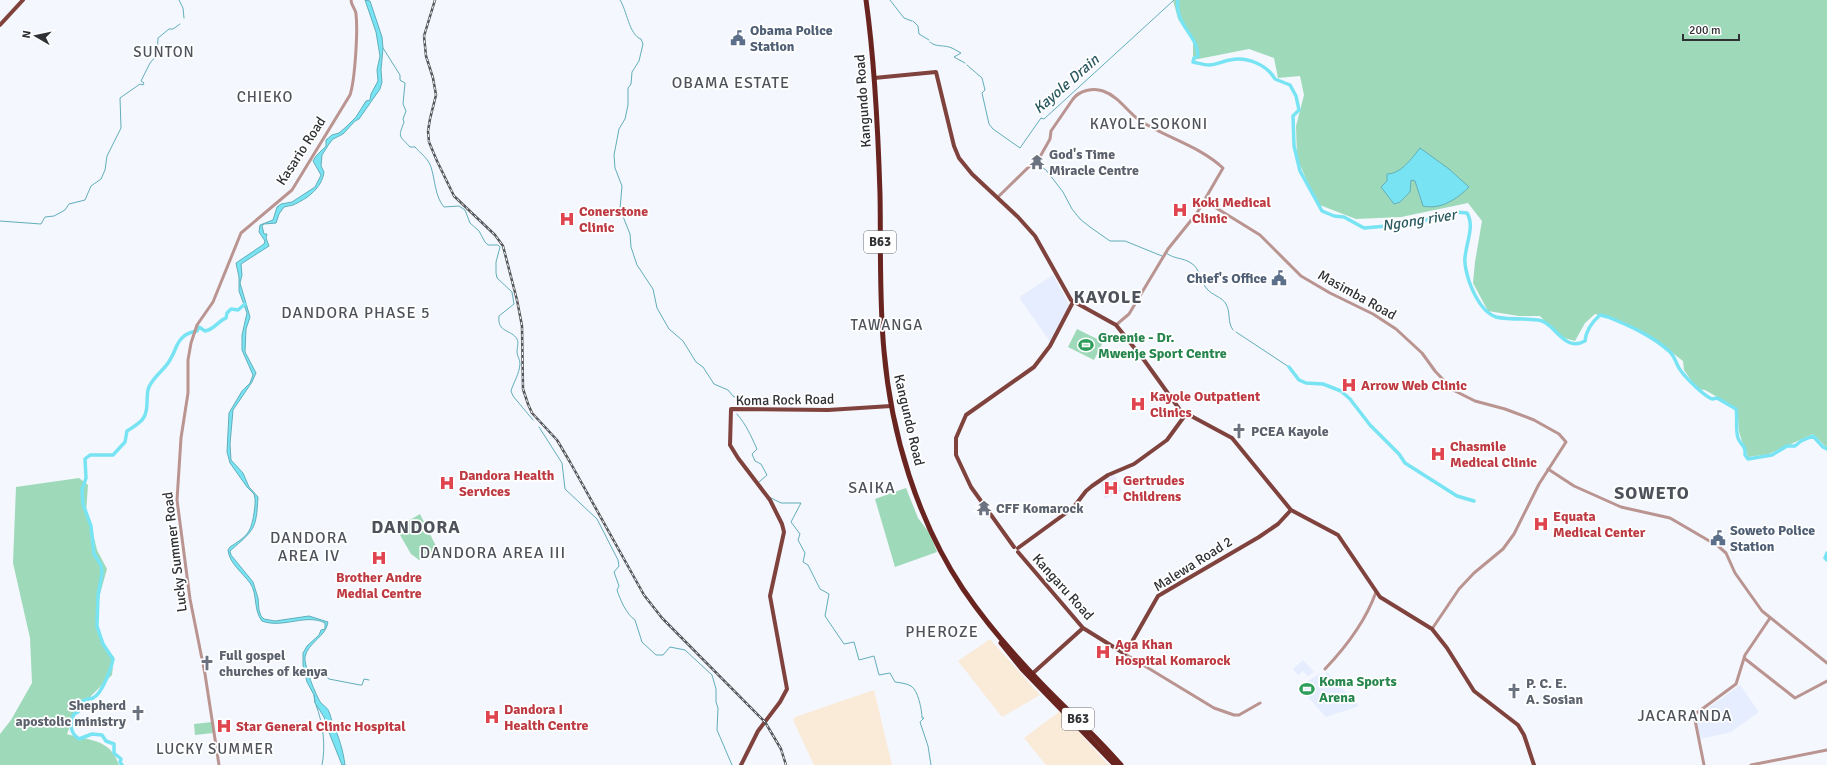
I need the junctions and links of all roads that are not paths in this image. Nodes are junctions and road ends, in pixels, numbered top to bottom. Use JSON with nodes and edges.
{"nodes":[{"id":1,"x":23,"y":0,"type":"edge"},
{"id":2,"x":351,"y":0,"type":"edge"},
{"id":3,"x":866,"y":0,"type":"edge"},
{"id":4,"x":0,"y":25,"type":"edge"},
{"id":5,"x":874,"y":78,"type":"junction"},
{"id":6,"x":998,"y":197,"type":"junction"},
{"id":7,"x":1205,"y":201,"type":"junction"},
{"id":8,"x":1073,"y":302,"type":"junction"},
{"id":9,"x":1116,"y":326,"type":"junction"},
{"id":10,"x":193,"y":335,"type":"joint"},
{"id":11,"x":891,"y":406,"type":"junction"},
{"id":12,"x":1186,"y":414,"type":"junction"},
{"id":13,"x":1548,"y":469,"type":"junction"},
{"id":14,"x":1291,"y":510,"type":"junction"},
{"id":15,"x":1017,"y":549,"type":"junction"},
{"id":16,"x":1376,"y":592,"type":"junction"},
{"id":17,"x":1770,"y":618,"type":"junction"},
{"id":18,"x":1083,"y":628,"type":"junction"},
{"id":19,"x":1432,"y":629,"type":"junction"},
{"id":20,"x":994,"y":631,"type":"junction"},
{"id":21,"x":1125,"y":654,"type":"junction"},
{"id":22,"x":1744,"y":658,"type":"junction"},
{"id":23,"x":1827,"y":663,"type":"edge"},
{"id":24,"x":1325,"y":670,"type":"dead end"},
{"id":25,"x":1032,"y":674,"type":"junction"},
{"id":26,"x":1827,"y":681,"type":"edge"},
{"id":27,"x":1260,"y":703,"type":"dead end"},
{"id":28,"x":1827,"y":750,"type":"edge"},
{"id":29,"x":219,"y":765,"type":"edge"},
{"id":30,"x":741,"y":765,"type":"edge"},
{"id":31,"x":1115,"y":765,"type":"edge"},
{"id":32,"x":1121,"y":765,"type":"edge"},
{"id":33,"x":1534,"y":765,"type":"edge"},
{"id":34,"x":1704,"y":765,"type":"edge"},
{"id":35,"x":1751,"y":765,"type":"edge"}],
"edges":[{"from":1,"to":4,"type":"main road"},
{"from":2,"to":10,"type":"street","name":"Kasario Road"},
{"from":3,"to":5,"type":"highway","name":"Kangundo Road","number":"B63"},
{"from":5,"to":6,"type":"main road"},
{"from":5,"to":11,"type":"highway","name":"Kangundo Road","number":"B63"},
{"from":6,"to":7,"type":"street"},
{"from":6,"to":8,"type":"main road"},
{"from":7,"to":9,"type":"street"},
{"from":7,"to":13,"type":"street","name":"Masimba Road"},
{"from":8,"to":9,"type":"main road"},
{"from":8,"to":15,"type":"main road","name":"Kangaru Road"},
{"from":9,"to":12,"type":"main road"},
{"from":10,"to":29,"type":"street","name":"Lucky Summer Road"},
{"from":11,"to":20,"type":"highway","name":"Kangundo Road","number":"B63"},
{"from":11,"to":30,"type":"main road","name":"Koma Rock Road"},
{"from":12,"to":14,"type":"main road"},
{"from":12,"to":15,"type":"main road"},
{"from":13,"to":17,"type":"street"},
{"from":13,"to":19,"type":"street","name":"Masimba Road"},
{"from":14,"to":16,"type":"main road"},
{"from":14,"to":21,"type":"main road","name":"Malewa Road 2"},
{"from":15,"to":18,"type":"main road","name":"Kangaru Road"},
{"from":16,"to":19,"type":"main road"},
{"from":16,"to":24,"type":"street"},
{"from":17,"to":22,"type":"street"},
{"from":17,"to":23,"type":"street"},
{"from":18,"to":21,"type":"main road","name":"Kangaru Road"},
{"from":18,"to":25,"type":"main road"},
{"from":19,"to":33,"type":"main road"},
{"from":20,"to":25,"type":"highway","name":"Kangundo Road","number":"B63"},
{"from":20,"to":31,"type":"highway","name":"Kangundo Road","number":"B63"},
{"from":21,"to":27,"type":"street","name":"Kangaru Road"},
{"from":22,"to":26,"type":"street"},
{"from":22,"to":34,"type":"street"},
{"from":25,"to":32,"type":"highway","name":"Kangundo Road","number":"B63"},
{"from":28,"to":35,"type":"street"}]}
